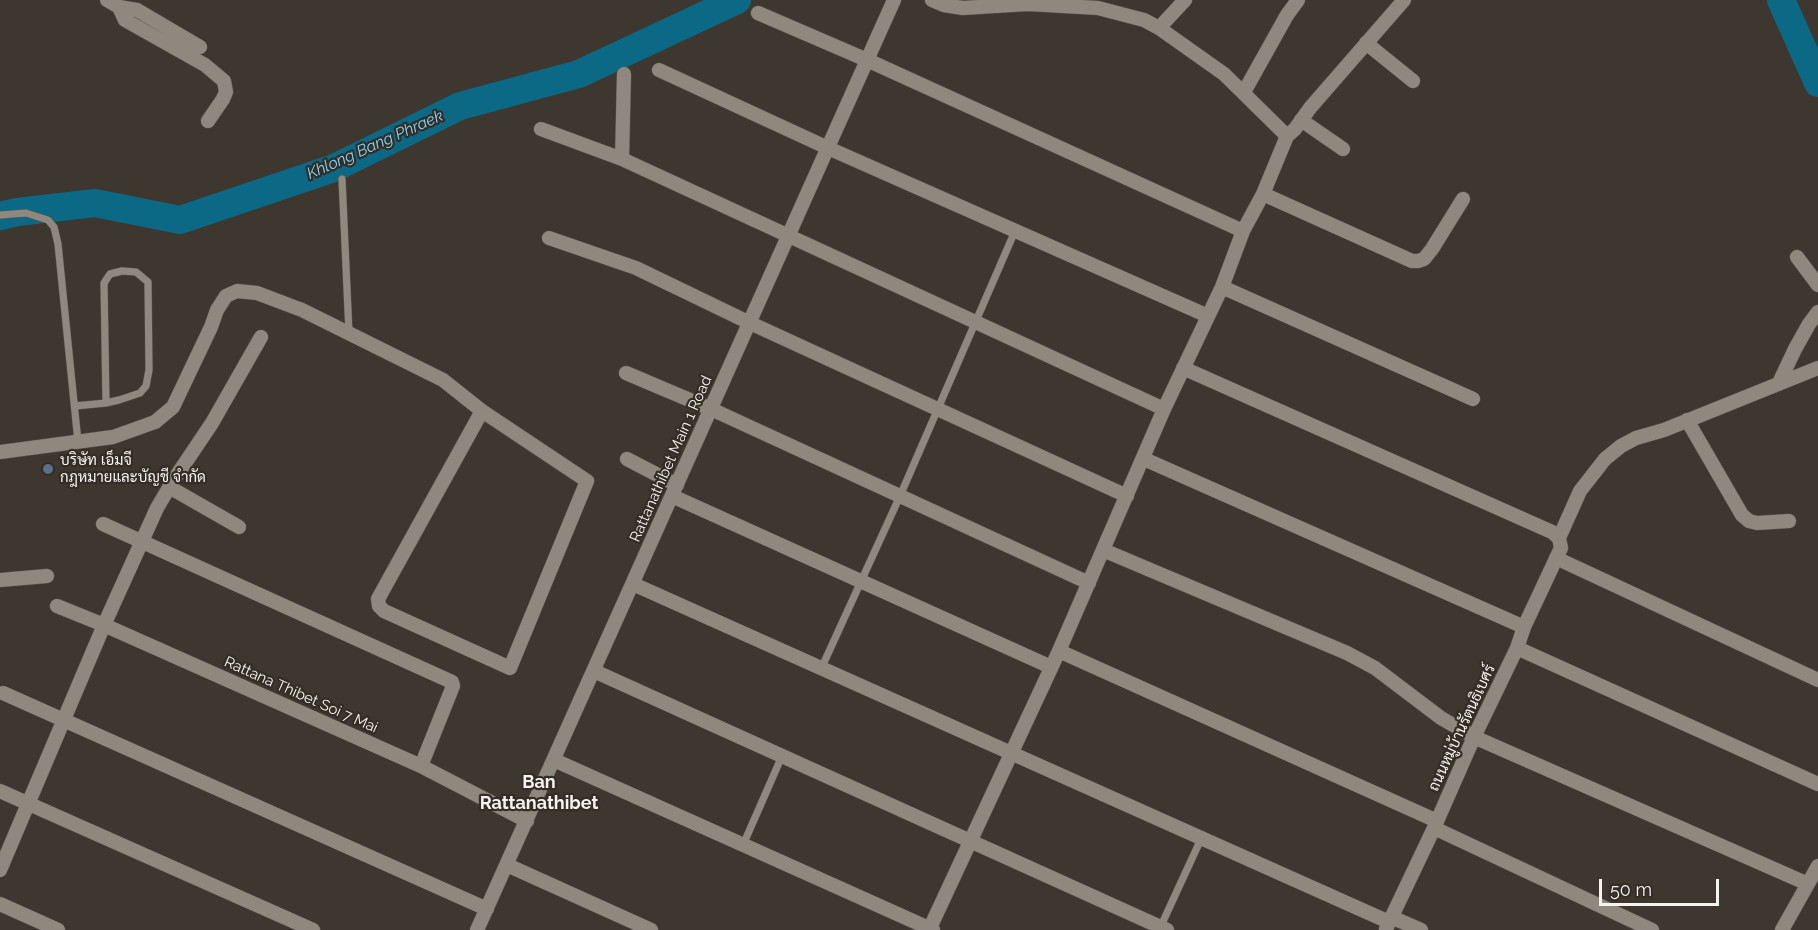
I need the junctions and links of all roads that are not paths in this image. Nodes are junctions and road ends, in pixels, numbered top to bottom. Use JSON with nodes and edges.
{"nodes":[{"id":1,"x":894,"y":0,"type":"edge"},
{"id":2,"x":932,"y":0,"type":"edge"},
{"id":3,"x":1185,"y":0,"type":"edge"},
{"id":4,"x":1298,"y":0,"type":"edge"},
{"id":5,"x":1404,"y":0,"type":"edge"},
{"id":6,"x":113,"y":3,"type":"edge"},
{"id":7,"x":758,"y":13,"type":"dead end"},
{"id":8,"x":1159,"y":28,"type":"junction"},
{"id":9,"x":1366,"y":43,"type":"junction"},
{"id":10,"x":200,"y":47,"type":"dead end"},
{"id":11,"x":867,"y":60,"type":"junction"},
{"id":12,"x":659,"y":70,"type":"dead end"},
{"id":13,"x":624,"y":74,"type":"dead end"},
{"id":14,"x":1413,"y":81,"type":"dead end"},
{"id":15,"x":1244,"y":92,"type":"junction"},
{"id":16,"x":1301,"y":120,"type":"junction"},
{"id":17,"x":208,"y":121,"type":"dead end"},
{"id":18,"x":541,"y":129,"type":"dead end"},
{"id":19,"x":1287,"y":136,"type":"junction"},
{"id":20,"x":828,"y":148,"type":"junction"},
{"id":21,"x":1343,"y":149,"type":"dead end"},
{"id":22,"x":622,"y":159,"type":"junction"},
{"id":23,"x":342,"y":178,"type":"dead end"},
{"id":24,"x":1263,"y":194,"type":"junction"},
{"id":25,"x":1463,"y":199,"type":"dead end"},
{"id":26,"x":0,"y":216,"type":"edge"},
{"id":27,"x":1015,"y":231,"type":"junction"},
{"id":28,"x":1242,"y":231,"type":"junction"},
{"id":29,"x":789,"y":235,"type":"junction"},
{"id":30,"x":549,"y":238,"type":"dead end"},
{"id":31,"x":1797,"y":256,"type":"dead end"},
{"id":32,"x":1818,"y":285,"type":"edge"},
{"id":33,"x":1222,"y":287,"type":"junction"},
{"id":34,"x":1818,"y":312,"type":"edge"},
{"id":35,"x":1208,"y":316,"type":"junction"},
{"id":36,"x":977,"y":322,"type":"junction"},
{"id":37,"x":750,"y":323,"type":"junction"},
{"id":38,"x":349,"y":333,"type":"junction"},
{"id":39,"x":261,"y":337,"type":"dead end"},
{"id":40,"x":1183,"y":368,"type":"junction"},
{"id":41,"x":1818,"y":368,"type":"edge"},
{"id":42,"x":626,"y":373,"type":"dead end"},
{"id":43,"x":1779,"y":383,"type":"junction"},
{"id":44,"x":1473,"y":399,"type":"dead end"},
{"id":45,"x":106,"y":403,"type":"junction"},
{"id":46,"x":75,"y":406,"type":"junction"},
{"id":47,"x":711,"y":409,"type":"junction"},
{"id":48,"x":939,"y":409,"type":"junction"},
{"id":49,"x":1164,"y":409,"type":"junction"},
{"id":50,"x":482,"y":411,"type":"junction"},
{"id":51,"x":1688,"y":420,"type":"junction"},
{"id":52,"x":78,"y":442,"type":"junction"},
{"id":53,"x":0,"y":452,"type":"edge"},
{"id":54,"x":627,"y":459,"type":"dead end"},
{"id":55,"x":1144,"y":459,"type":"junction"},
{"id":56,"x":169,"y":487,"type":"junction"},
{"id":57,"x":675,"y":490,"type":"junction"},
{"id":58,"x":900,"y":496,"type":"junction"},
{"id":59,"x":1126,"y":496,"type":"junction"},
{"id":60,"x":1790,"y":521,"type":"dead end"},
{"id":61,"x":103,"y":524,"type":"dead end"},
{"id":62,"x":239,"y":526,"type":"dead end"},
{"id":63,"x":1559,"y":538,"type":"junction"},
{"id":64,"x":143,"y":542,"type":"junction"},
{"id":65,"x":1103,"y":550,"type":"junction"},
{"id":66,"x":1556,"y":558,"type":"junction"},
{"id":67,"x":46,"y":576,"type":"dead end"},
{"id":68,"x":0,"y":580,"type":"edge"},
{"id":69,"x":861,"y":581,"type":"junction"},
{"id":70,"x":1089,"y":583,"type":"junction"},
{"id":71,"x":633,"y":584,"type":"junction"},
{"id":72,"x":57,"y":606,"type":"dead end"},
{"id":73,"x":104,"y":625,"type":"junction"},
{"id":74,"x":1524,"y":627,"type":"junction"},
{"id":75,"x":1517,"y":648,"type":"junction"},
{"id":76,"x":1059,"y":651,"type":"junction"},
{"id":77,"x":1051,"y":667,"type":"junction"},
{"id":78,"x":821,"y":669,"type":"junction"},
{"id":79,"x":594,"y":671,"type":"junction"},
{"id":80,"x":1818,"y":680,"type":"edge"},
{"id":81,"x":3,"y":693,"type":"dead end"},
{"id":82,"x":65,"y":722,"type":"junction"},
{"id":83,"x":1473,"y":736,"type":"junction"},
{"id":84,"x":1011,"y":754,"type":"junction"},
{"id":85,"x":782,"y":756,"type":"junction"},
{"id":86,"x":554,"y":760,"type":"junction"},
{"id":87,"x":421,"y":766,"type":"junction"},
{"id":88,"x":1818,"y":784,"type":"edge"},
{"id":89,"x":0,"y":791,"type":"edge"},
{"id":90,"x":28,"y":804,"type":"junction"},
{"id":91,"x":527,"y":821,"type":"junction"},
{"id":92,"x":1435,"y":825,"type":"junction"},
{"id":93,"x":1201,"y":839,"type":"junction"},
{"id":94,"x":970,"y":841,"type":"junction"},
{"id":95,"x":743,"y":845,"type":"junction"},
{"id":96,"x":507,"y":865,"type":"junction"},
{"id":97,"x":1818,"y":866,"type":"edge"},
{"id":98,"x":0,"y":870,"type":"edge"},
{"id":99,"x":1808,"y":884,"type":"junction"},
{"id":100,"x":0,"y":904,"type":"edge"},
{"id":101,"x":487,"y":909,"type":"junction"},
{"id":102,"x":1620,"y":916,"type":"junction"},
{"id":103,"x":1388,"y":923,"type":"edge"},
{"id":104,"x":1162,"y":929,"type":"edge"},
{"id":105,"x":58,"y":930,"type":"edge"},
{"id":106,"x":313,"y":930,"type":"edge"},
{"id":107,"x":477,"y":930,"type":"edge"},
{"id":108,"x":651,"y":930,"type":"edge"},
{"id":109,"x":931,"y":930,"type":"edge"},
{"id":110,"x":1421,"y":930,"type":"edge"},
{"id":111,"x":1616,"y":930,"type":"edge"},
{"id":112,"x":1652,"y":930,"type":"edge"},
{"id":113,"x":1782,"y":930,"type":"edge"}],
"edges":[{"from":1,"to":11,"type":"street","name":"Rattanathibet Main 1 Road"},
{"from":2,"to":8,"type":"street"},
{"from":3,"to":8,"type":"street"},
{"from":4,"to":15,"type":"street"},
{"from":5,"to":9,"type":"street"},
{"from":6,"to":10,"type":"street"},
{"from":6,"to":17,"type":"street"},
{"from":7,"to":11,"type":"street"},
{"from":8,"to":15,"type":"street"},
{"from":9,"to":14,"type":"street"},
{"from":9,"to":16,"type":"street"},
{"from":11,"to":20,"type":"street","name":"Rattanathibet Main 1 Road"},
{"from":11,"to":28,"type":"street"},
{"from":12,"to":20,"type":"street"},
{"from":13,"to":22,"type":"street"},
{"from":15,"to":19,"type":"street"},
{"from":16,"to":19,"type":"street"},
{"from":16,"to":21,"type":"street"},
{"from":18,"to":22,"type":"street"},
{"from":19,"to":24,"type":"street"},
{"from":20,"to":27,"type":"street"},
{"from":20,"to":29,"type":"street","name":"Rattanathibet Main 1 Road"},
{"from":22,"to":29,"type":"street"},
{"from":23,"to":38,"type":"lane"},
{"from":24,"to":25,"type":"street"},
{"from":24,"to":28,"type":"street"},
{"from":26,"to":46,"type":"lane"},
{"from":27,"to":35,"type":"street"},
{"from":27,"to":36,"type":"lane"},
{"from":28,"to":33,"type":"street"},
{"from":29,"to":36,"type":"street"},
{"from":29,"to":37,"type":"street","name":"Rattanathibet Main 1 Road"},
{"from":30,"to":37,"type":"street"},
{"from":31,"to":32,"type":"street"},
{"from":33,"to":35,"type":"street"},
{"from":33,"to":44,"type":"street"},
{"from":34,"to":43,"type":"street"},
{"from":35,"to":40,"type":"street"},
{"from":36,"to":48,"type":"lane"},
{"from":36,"to":49,"type":"street"},
{"from":37,"to":47,"type":"street","name":"Rattanathibet Main 1 Road"},
{"from":37,"to":48,"type":"street"},
{"from":38,"to":50,"type":"street"},
{"from":38,"to":52,"type":"street"},
{"from":39,"to":56,"type":"street"},
{"from":40,"to":49,"type":"street"},
{"from":40,"to":63,"type":"street"},
{"from":41,"to":43,"type":"street","name":"ถนนหมู่บ้านรัตนธิเบศร์"},
{"from":42,"to":47,"type":"street"},
{"from":43,"to":51,"type":"street","name":"ถนนหมู่บ้านรัตนธิเบศร์"},
{"from":45,"to":45,"type":"lane"},
{"from":45,"to":46,"type":"lane"},
{"from":46,"to":52,"type":"lane"},
{"from":47,"to":57,"type":"street","name":"Rattanathibet Main 1 Road"},
{"from":47,"to":58,"type":"street"},
{"from":48,"to":58,"type":"lane"},
{"from":48,"to":59,"type":"street"},
{"from":49,"to":55,"type":"street"},
{"from":50,"to":50,"type":"street"},
{"from":51,"to":60,"type":"street"},
{"from":51,"to":63,"type":"street","name":"ถนนหมู่บ้านรัตนธิเบศร์"},
{"from":52,"to":53,"type":"street"},
{"from":54,"to":57,"type":"street"},
{"from":55,"to":59,"type":"street"},
{"from":55,"to":74,"type":"street"},
{"from":56,"to":62,"type":"street"},
{"from":56,"to":64,"type":"street"},
{"from":57,"to":69,"type":"street"},
{"from":57,"to":71,"type":"street","name":"Rattanathibet Main 1 Road"},
{"from":58,"to":69,"type":"lane"},
{"from":58,"to":70,"type":"street"},
{"from":59,"to":65,"type":"street"},
{"from":61,"to":64,"type":"street"},
{"from":63,"to":66,"type":"street","name":"ถนนหมู่บ้านรัตนธิเบศร์"},
{"from":64,"to":73,"type":"street"},
{"from":64,"to":87,"type":"street"},
{"from":65,"to":70,"type":"street"},
{"from":65,"to":83,"type":"street"},
{"from":66,"to":74,"type":"street","name":"ถนนหมู่บ้านรัตนธิเบศร์"},
{"from":66,"to":80,"type":"street"},
{"from":67,"to":68,"type":"street"},
{"from":69,"to":77,"type":"street"},
{"from":69,"to":78,"type":"lane"},
{"from":70,"to":76,"type":"street"},
{"from":71,"to":78,"type":"street"},
{"from":71,"to":79,"type":"street","name":"Rattanathibet Main 1 Road"},
{"from":72,"to":73,"type":"street","name":"Rattana Thibet Soi 7 Mai"},
{"from":73,"to":82,"type":"street"},
{"from":73,"to":87,"type":"street","name":"Rattana Thibet Soi 7 Mai"},
{"from":74,"to":75,"type":"street","name":"ถนนหมู่บ้านรัตนธิเบศร์"},
{"from":75,"to":83,"type":"street","name":"ถนนหมู่บ้านรัตนธิเบศร์"},
{"from":75,"to":88,"type":"street"},
{"from":76,"to":77,"type":"street"},
{"from":76,"to":92,"type":"street"},
{"from":77,"to":84,"type":"street"},
{"from":78,"to":84,"type":"street"},
{"from":79,"to":85,"type":"street"},
{"from":79,"to":86,"type":"street","name":"Rattanathibet Main 1 Road"},
{"from":81,"to":82,"type":"street"},
{"from":82,"to":90,"type":"street"},
{"from":82,"to":101,"type":"street"},
{"from":83,"to":92,"type":"street","name":"ถนนหมู่บ้านรัตนธิเบศร์"},
{"from":83,"to":99,"type":"street"},
{"from":84,"to":93,"type":"street"},
{"from":84,"to":94,"type":"street"},
{"from":85,"to":94,"type":"street"},
{"from":85,"to":95,"type":"lane"},
{"from":86,"to":91,"type":"street","name":"Rattanathibet Main 1 Road"},
{"from":86,"to":95,"type":"street"},
{"from":87,"to":91,"type":"street","name":"Rattana Thibet Soi 7 Mai"},
{"from":89,"to":90,"type":"street"},
{"from":90,"to":98,"type":"street"},
{"from":90,"to":106,"type":"street"},
{"from":91,"to":96,"type":"street","name":"Rattanathibet Main 1 Road"},
{"from":92,"to":102,"type":"street"},
{"from":92,"to":103,"type":"street","name":"ถนนหมู่บ้านรัตนธิเบศร์"},
{"from":93,"to":103,"type":"street"},
{"from":93,"to":104,"type":"lane"},
{"from":94,"to":104,"type":"street"},
{"from":94,"to":109,"type":"street"},
{"from":95,"to":109,"type":"street"},
{"from":96,"to":101,"type":"street","name":"Rattanathibet Main 1 Road"},
{"from":96,"to":108,"type":"street"},
{"from":97,"to":99,"type":"street"},
{"from":99,"to":113,"type":"street"},
{"from":100,"to":105,"type":"street"},
{"from":101,"to":107,"type":"street","name":"Rattanathibet Main 1 Road"},
{"from":102,"to":111,"type":"street"},
{"from":102,"to":112,"type":"street"},
{"from":103,"to":110,"type":"street"}]}
